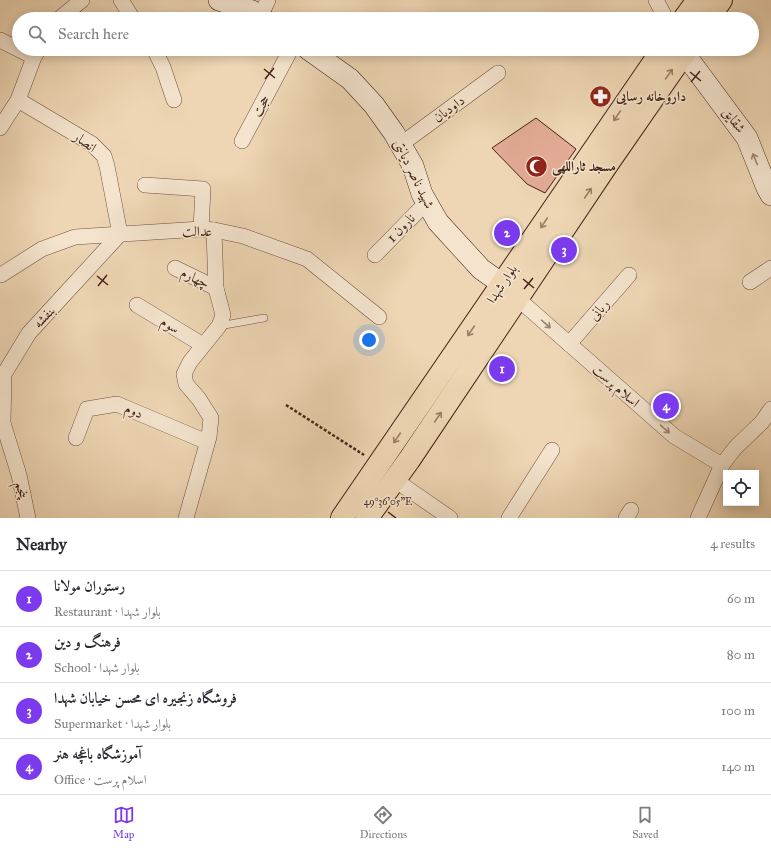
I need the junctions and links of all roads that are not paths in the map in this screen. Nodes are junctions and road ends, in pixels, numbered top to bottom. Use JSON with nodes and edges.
{"nodes":[{"id":1,"x":82,"y":0,"type":"edge"},
{"id":2,"x":121,"y":0,"type":"edge"},
{"id":3,"x":219,"y":0,"type":"edge"},
{"id":4,"x":656,"y":0,"type":"edge"},
{"id":5,"x":698,"y":0,"type":"edge"},
{"id":6,"x":721,"y":0,"type":"edge"},
{"id":7,"x":255,"y":9,"type":"edge"},
{"id":8,"x":67,"y":12,"type":"edge"},
{"id":9,"x":129,"y":12,"type":"edge"},
{"id":10,"x":662,"y":12,"type":"edge"},
{"id":11,"x":689,"y":12,"type":"edge"},
{"id":12,"x":713,"y":12,"type":"edge"},
{"id":13,"x":0,"y":40,"type":"edge"},
{"id":14,"x":12,"y":44,"type":"edge"},
{"id":15,"x":35,"y":56,"type":"edge"},
{"id":16,"x":158,"y":56,"type":"edge"},
{"id":17,"x":287,"y":56,"type":"edge"},
{"id":18,"x":318,"y":56,"type":"edge"},
{"id":19,"x":659,"y":56,"type":"edge"},
{"id":20,"x":680,"y":56,"type":"edge"},
{"id":21,"x":688,"y":56,"type":"edge"},
{"id":22,"x":498,"y":73,"type":"dead end"},
{"id":23,"x":18,"y":100,"type":"junction"},
{"id":24,"x":174,"y":100,"type":"dead end"},
{"id":25,"x":0,"y":128,"type":"edge"},
{"id":26,"x":242,"y":141,"type":"dead end"},
{"id":27,"x":400,"y":145,"type":"junction"},
{"id":28,"x":146,"y":185,"type":"dead end"},
{"id":29,"x":771,"y":195,"type":"edge"},
{"id":30,"x":427,"y":202,"type":"junction"},
{"id":31,"x":207,"y":230,"type":"junction"},
{"id":32,"x":120,"y":234,"type":"junction"},
{"id":33,"x":375,"y":255,"type":"dead end"},
{"id":34,"x":175,"y":268,"type":"dead end"},
{"id":35,"x":771,"y":268,"type":"edge"},
{"id":36,"x":0,"y":275,"type":"edge"},
{"id":37,"x":629,"y":276,"type":"dead end"},
{"id":38,"x":750,"y":282,"type":"dead end"},
{"id":39,"x":216,"y":288,"type":"junction"},
{"id":40,"x":510,"y":291,"type":"junction"},
{"id":41,"x":138,"y":305,"type":"dead end"},
{"id":42,"x":379,"y":317,"type":"dead end"},
{"id":43,"x":264,"y":318,"type":"dead end"},
{"id":44,"x":219,"y":326,"type":"junction"},
{"id":45,"x":569,"y":344,"type":"junction"},
{"id":46,"x":203,"y":345,"type":"junction"},
{"id":47,"x":771,"y":409,"type":"edge"},
{"id":48,"x":3,"y":417,"type":"joint"},
{"id":49,"x":766,"y":426,"type":"edge"},
{"id":50,"x":76,"y":438,"type":"dead end"},
{"id":51,"x":207,"y":442,"type":"junction"},
{"id":52,"x":552,"y":450,"type":"dead end"},
{"id":53,"x":722,"y":465,"type":"junction"},
{"id":54,"x":395,"y":480,"type":"junction"},
{"id":55,"x":703,"y":515,"type":"edge"},
{"id":56,"x":28,"y":518,"type":"edge"},
{"id":57,"x":186,"y":518,"type":"edge"},
{"id":58,"x":342,"y":518,"type":"edge"},
{"id":59,"x":368,"y":518,"type":"edge"},
{"id":60,"x":450,"y":518,"type":"edge"},
{"id":61,"x":509,"y":518,"type":"edge"}],
"edges":[{"from":1,"to":8,"type":"street"},
{"from":2,"to":9,"type":"street"},
{"from":3,"to":7,"type":"main road"},
{"from":4,"to":10,"type":"street"},
{"from":5,"to":11,"type":"main road"},
{"from":6,"to":12,"type":"main road"},
{"from":13,"to":14,"type":"street"},
{"from":15,"to":23,"type":"street"},
{"from":16,"to":24,"type":"street"},
{"from":17,"to":26,"type":"street","name":"حجت"},
{"from":18,"to":27,"type":"main road","name":"شهید ناصر دیانتی"},
{"from":19,"to":40,"type":"main road","name":"بلوار شهدا","one_way":true},
{"from":40,"to":20,"type":"main road","name":"بلوار شهدا","one_way":true},
{"from":29,"to":21,"type":"main road","name":"شقایق","one_way":true},
{"from":22,"to":27,"type":"street","name":"داودیان"},
{"from":23,"to":25,"type":"street"},
{"from":23,"to":32,"type":"street","name":"انصار"},
{"from":27,"to":30,"type":"main road","name":"شهید ناصر دیانتی"},
{"from":28,"to":31,"type":"street"},
{"from":30,"to":33,"type":"street","name":"نارون 1"},
{"from":30,"to":40,"type":"main road","name":"شهید ناصر دیانتی"},
{"from":31,"to":32,"type":"street","name":"عدالت"},
{"from":31,"to":39,"type":"street"},
{"from":31,"to":42,"type":"street","name":"عدالت"},
{"from":32,"to":36,"type":"street","name":"عدالت"},
{"from":32,"to":48,"type":"street","name":"بنفشه"},
{"from":34,"to":39,"type":"street","name":"چهارم"},
{"from":35,"to":38,"type":"street"},
{"from":37,"to":45,"type":"street","name":"ربانی"},
{"from":39,"to":44,"type":"street"},
{"from":40,"to":45,"type":"street","name":"اسلام پرست","one_way":true},
{"from":54,"to":40,"type":"main road","name":"بلوار شهدا","one_way":true},
{"from":40,"to":58,"type":"main road","name":"بلوار شهدا","one_way":true},
{"from":41,"to":46,"type":"street","name":"سوم"},
{"from":43,"to":44,"type":"lane"},
{"from":44,"to":46,"type":"street"},
{"from":45,"to":53,"type":"street","name":"اسلام پرست","one_way":true},
{"from":46,"to":51,"type":"street"},
{"from":47,"to":49,"type":"street"},
{"from":48,"to":56,"type":"street","name":"پنجم"},
{"from":49,"to":53,"type":"street"},
{"from":50,"to":51,"type":"street","name":"دوم"},
{"from":51,"to":57,"type":"street"},
{"from":52,"to":61,"type":"street"},
{"from":53,"to":55,"type":"street"},
{"from":54,"to":59,"type":"main road","name":"بلوار شهدا"},
{"from":54,"to":60,"type":"street"}]}
